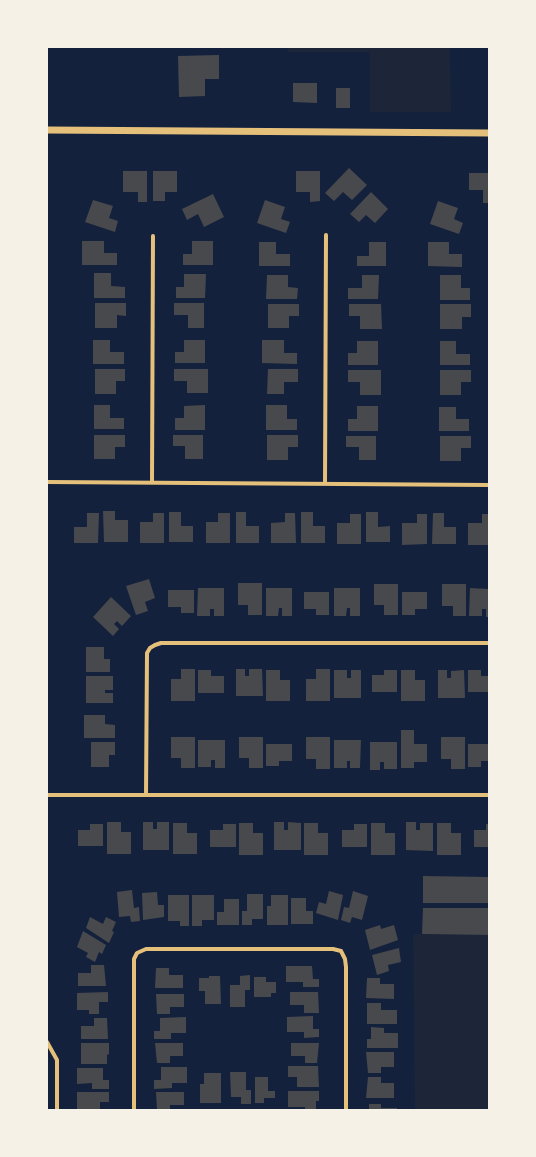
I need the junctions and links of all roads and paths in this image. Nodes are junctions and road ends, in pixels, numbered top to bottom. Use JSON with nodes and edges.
{"nodes":[{"id":1,"x":47,"y":130,"type":"edge"},
{"id":2,"x":489,"y":133,"type":"edge"},
{"id":3,"x":326,"y":235,"type":"dead end"},
{"id":4,"x":153,"y":236,"type":"dead end"},
{"id":5,"x":47,"y":482,"type":"edge"},
{"id":6,"x":152,"y":482,"type":"junction"},
{"id":7,"x":325,"y":484,"type":"junction"},
{"id":8,"x":489,"y":485,"type":"edge"},
{"id":9,"x":489,"y":643,"type":"edge"},
{"id":10,"x":47,"y":795,"type":"edge"},
{"id":11,"x":146,"y":795,"type":"junction"},
{"id":12,"x":489,"y":795,"type":"edge"},
{"id":13,"x":47,"y":1042,"type":"edge"},
{"id":14,"x":57,"y":1110,"type":"edge"},
{"id":15,"x":134,"y":1110,"type":"edge"},
{"id":16,"x":346,"y":1110,"type":"edge"}],
"edges":[{"from":1,"to":2,"type":"street"},
{"from":3,"to":7,"type":"street"},
{"from":4,"to":6,"type":"street"},
{"from":5,"to":6,"type":"street"},
{"from":6,"to":7,"type":"street"},
{"from":7,"to":8,"type":"street"},
{"from":9,"to":11,"type":"street"},
{"from":10,"to":11,"type":"street"},
{"from":11,"to":12,"type":"street"},
{"from":13,"to":14,"type":"street"},
{"from":15,"to":16,"type":"street"}]}
